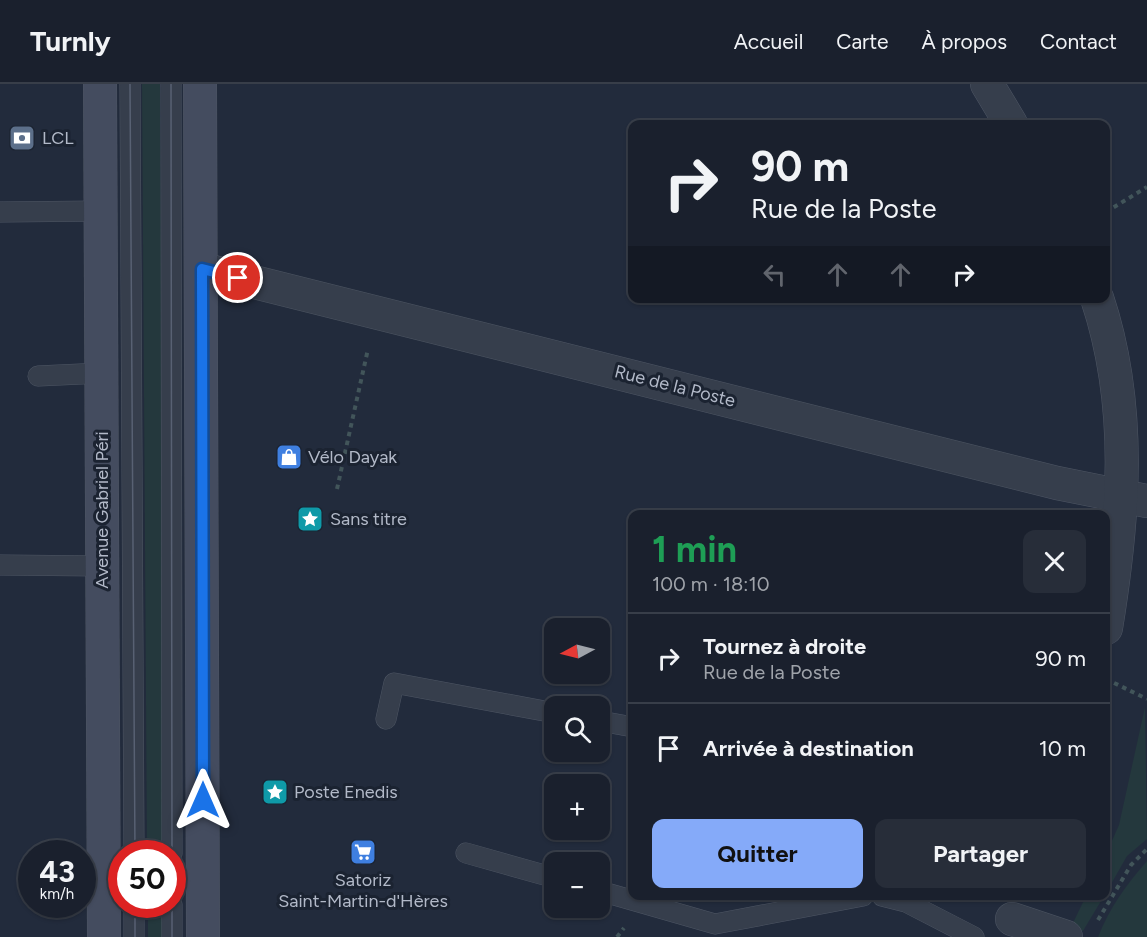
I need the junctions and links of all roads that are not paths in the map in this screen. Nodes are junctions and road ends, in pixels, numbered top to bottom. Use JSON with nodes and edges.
{"nodes":[{"id":1,"x":100,"y":84,"type":"edge"},
{"id":2,"x":130,"y":84,"type":"edge"},
{"id":3,"x":171,"y":84,"type":"edge"},
{"id":4,"x":200,"y":84,"type":"edge"},
{"id":5,"x":987,"y":84,"type":"edge"},
{"id":6,"x":1009,"y":120,"type":"edge"},
{"id":7,"x":101,"y":211,"type":"junction"},
{"id":8,"x":0,"y":212,"type":"edge"},
{"id":9,"x":202,"y":269,"type":"junction"},
{"id":10,"x":1097,"y":303,"type":"edge"},
{"id":11,"x":102,"y":373,"type":"junction"},
{"id":12,"x":38,"y":376,"type":"dead end"},
{"id":13,"x":1135,"y":499,"type":"edge"},
{"id":14,"x":0,"y":566,"type":"edge"},
{"id":15,"x":102,"y":566,"type":"junction"},
{"id":16,"x":1110,"y":603,"type":"edge"},
{"id":17,"x":544,"y":711,"type":"edge"},
{"id":18,"x":386,"y":719,"type":"dead end"},
{"id":19,"x":610,"y":723,"type":"edge"},
{"id":20,"x":628,"y":726,"type":"edge"},
{"id":21,"x":134,"y":840,"type":"edge"},
{"id":22,"x":172,"y":840,"type":"edge"},
{"id":23,"x":466,"y":853,"type":"dead end"},
{"id":24,"x":544,"y":875,"type":"edge"},
{"id":25,"x":610,"y":895,"type":"edge"},
{"id":26,"x":846,"y":900,"type":"edge"},
{"id":27,"x":907,"y":900,"type":"edge"},
{"id":28,"x":1012,"y":917,"type":"edge"},
{"id":29,"x":134,"y":918,"type":"edge"},
{"id":30,"x":172,"y":918,"type":"edge"},
{"id":31,"x":713,"y":931,"type":"edge"},
{"id":32,"x":1081,"y":931,"type":"edge"},
{"id":33,"x":104,"y":937,"type":"edge"},
{"id":34,"x":134,"y":937,"type":"edge"},
{"id":35,"x":172,"y":937,"type":"edge"},
{"id":36,"x":203,"y":937,"type":"edge"},
{"id":37,"x":974,"y":937,"type":"edge"}],
"edges":[{"from":1,"to":7,"type":"main road","name":"Avenue Gabriel Péri"},
{"from":2,"to":21,"type":"lane","name":"Avenue Gabriel Péri"},
{"from":3,"to":22,"type":"lane"},
{"from":4,"to":9,"type":"main road"},
{"from":5,"to":6,"type":"street"},
{"from":7,"to":8,"type":"lane"},
{"from":7,"to":11,"type":"main road","name":"Avenue Gabriel Péri"},
{"from":9,"to":13,"type":"street","name":"Rue de la Poste"},
{"from":9,"to":36,"type":"main road"},
{"from":10,"to":13,"type":"street"},
{"from":11,"to":12,"type":"lane"},
{"from":11,"to":15,"type":"main road","name":"Avenue Gabriel Péri"},
{"from":13,"to":16,"type":"street"},
{"from":14,"to":15,"type":"lane"},
{"from":15,"to":33,"type":"main road","name":"Avenue Gabriel Péri"},
{"from":17,"to":18,"type":"lane"},
{"from":19,"to":20,"type":"lane"},
{"from":23,"to":24,"type":"lane"},
{"from":25,"to":31,"type":"lane"},
{"from":26,"to":31,"type":"lane"},
{"from":27,"to":37,"type":"lane"},
{"from":28,"to":32,"type":"street"},
{"from":29,"to":34,"type":"lane"},
{"from":30,"to":35,"type":"lane"}]}
